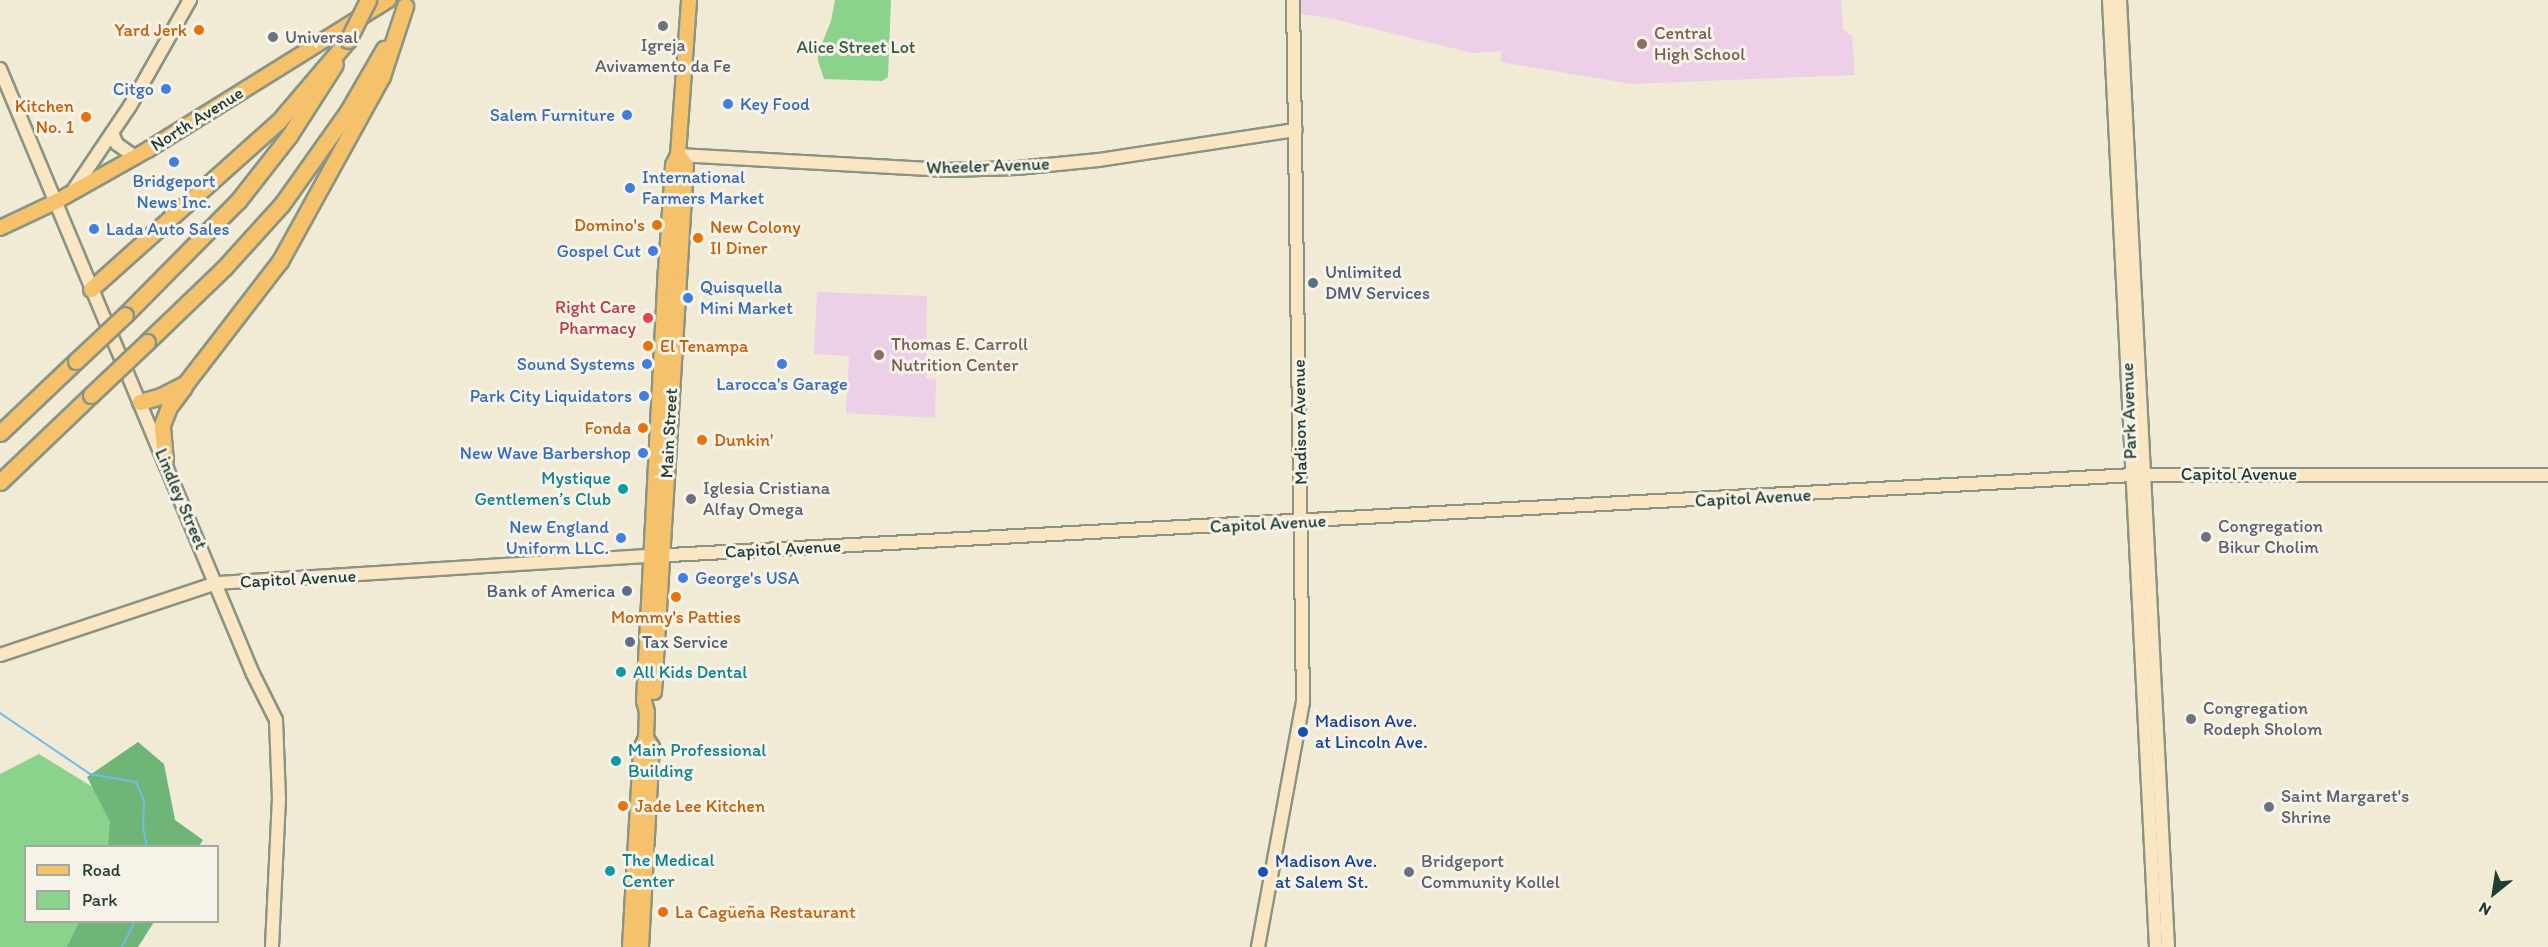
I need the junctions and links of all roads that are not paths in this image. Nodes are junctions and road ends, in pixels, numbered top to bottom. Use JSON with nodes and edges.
{"nodes":[{"id":1,"x":190,"y":0,"type":"edge"},
{"id":2,"x":368,"y":0,"type":"edge"},
{"id":3,"x":388,"y":0,"type":"edge"},
{"id":4,"x":689,"y":0,"type":"edge"},
{"id":5,"x":1293,"y":0,"type":"edge"},
{"id":6,"x":2109,"y":0,"type":"edge"},
{"id":7,"x":2120,"y":0,"type":"edge"},
{"id":8,"x":406,"y":3,"type":"edge"},
{"id":9,"x":348,"y":40,"type":"junction"},
{"id":10,"x":0,"y":69,"type":"edge"},
{"id":11,"x":1296,"y":130,"type":"junction"},
{"id":12,"x":112,"y":133,"type":"junction"},
{"id":13,"x":678,"y":155,"type":"junction"},
{"id":14,"x":135,"y":157,"type":"junction"},
{"id":15,"x":74,"y":189,"type":"junction"},
{"id":16,"x":57,"y":201,"type":"junction"},
{"id":17,"x":0,"y":228,"type":"edge"},
{"id":18,"x":90,"y":289,"type":"junction"},
{"id":19,"x":186,"y":383,"type":"junction"},
{"id":20,"x":140,"y":402,"type":"junction"},
{"id":21,"x":0,"y":433,"type":"edge"},
{"id":22,"x":165,"y":461,"type":"junction"},
{"id":23,"x":2137,"y":475,"type":"junction"},
{"id":24,"x":2548,"y":475,"type":"edge"},
{"id":25,"x":0,"y":482,"type":"edge"},
{"id":26,"x":1301,"y":522,"type":"junction"},
{"id":27,"x":657,"y":556,"type":"junction"},
{"id":28,"x":217,"y":583,"type":"junction"},
{"id":29,"x":0,"y":655,"type":"edge"},
{"id":30,"x":646,"y":738,"type":"junction"},
{"id":31,"x":2155,"y":821,"type":"junction"},
{"id":32,"x":272,"y":947,"type":"edge"},
{"id":33,"x":630,"y":947,"type":"edge"},
{"id":34,"x":641,"y":947,"type":"edge"},
{"id":35,"x":1257,"y":947,"type":"edge"},
{"id":36,"x":2156,"y":947,"type":"edge"},
{"id":37,"x":2168,"y":947,"type":"edge"}],
"edges":[{"from":1,"to":12,"type":"main road"},
{"from":2,"to":9,"type":"highway","bridge":true},
{"from":3,"to":14,"type":"main road","name":"North Avenue"},
{"from":4,"to":13,"type":"main road","name":"Main Street"},
{"from":5,"to":11,"type":"main road","name":"Madison Avenue"},
{"from":6,"to":23,"type":"main road","name":"Park Avenue"},
{"from":7,"to":23,"type":"main road","name":"Park Avenue"},
{"from":8,"to":19,"type":"highway"},
{"from":8,"to":25,"type":"highway","bridge":true},
{"from":9,"to":18,"type":"highway"},
{"from":9,"to":21,"type":"highway","bridge":true},
{"from":10,"to":16,"type":"main road","name":"Lindley Street"},
{"from":11,"to":13,"type":"main road","name":"Wheeler Avenue"},
{"from":11,"to":26,"type":"main road","name":"Madison Avenue"},
{"from":12,"to":14,"type":"main road"},
{"from":12,"to":15,"type":"main road"},
{"from":13,"to":27,"type":"main road","name":"Main Street"},
{"from":14,"to":15,"type":"main road","name":"North Avenue"},
{"from":15,"to":16,"type":"main road","name":"North Avenue"},
{"from":16,"to":17,"type":"main road","name":"North Avenue"},
{"from":16,"to":18,"type":"main road","name":"Lindley Street"},
{"from":18,"to":20,"type":"main road","name":"Lindley Street"},
{"from":19,"to":20,"type":"highway"},
{"from":19,"to":22,"type":"highway"},
{"from":20,"to":22,"type":"main road","name":"Lindley Street"},
{"from":22,"to":28,"type":"main road","name":"Lindley Street"},
{"from":23,"to":24,"type":"main road","name":"Capitol Avenue"},
{"from":23,"to":26,"type":"main road","name":"Capitol Avenue"},
{"from":23,"to":31,"type":"main road","name":"Park Avenue"},
{"from":26,"to":27,"type":"main road","name":"Capitol Avenue"},
{"from":26,"to":35,"type":"main road","name":"Madison Avenue"},
{"from":27,"to":28,"type":"main road","name":"Capitol Avenue"},
{"from":27,"to":30,"type":"main road","name":"Main Street"},
{"from":28,"to":29,"type":"main road","name":"Capitol Avenue"},
{"from":28,"to":32,"type":"main road","name":"Lindley Street"},
{"from":30,"to":33,"type":"main road","name":"Main Street"},
{"from":30,"to":34,"type":"main road","name":"Main Street"},
{"from":31,"to":36,"type":"main road","name":"Park Avenue"},
{"from":31,"to":37,"type":"main road","name":"Park Avenue"}]}
